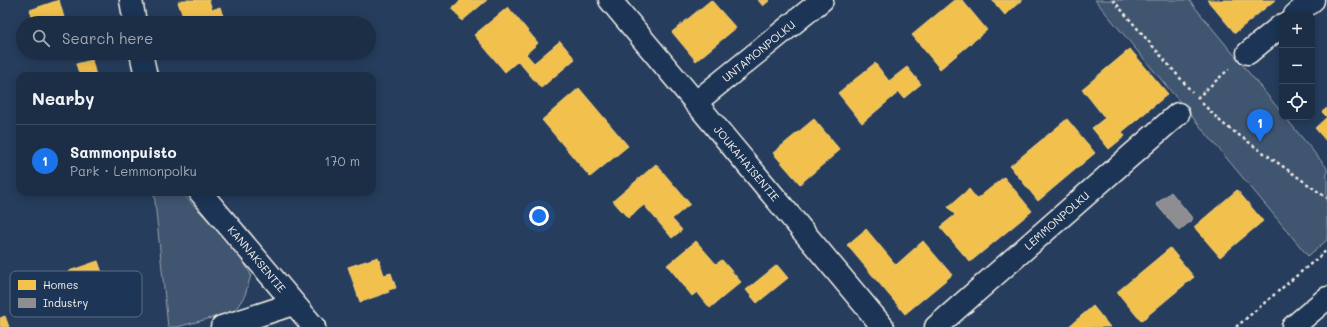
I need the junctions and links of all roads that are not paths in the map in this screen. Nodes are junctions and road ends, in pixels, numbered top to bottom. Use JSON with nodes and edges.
{"nodes":[{"id":1,"x":131,"y":0,"type":"edge"},
{"id":2,"x":610,"y":0,"type":"edge"},
{"id":3,"x":822,"y":0,"type":"edge"},
{"id":4,"x":1313,"y":0,"type":"edge"},
{"id":5,"x":1298,"y":12,"type":"edge"},
{"id":6,"x":134,"y":16,"type":"edge"},
{"id":7,"x":1279,"y":27,"type":"edge"},
{"id":8,"x":1248,"y":53,"type":"road end"},
{"id":9,"x":143,"y":60,"type":"edge"},
{"id":10,"x":145,"y":72,"type":"edge"},
{"id":11,"x":695,"y":104,"type":"junction"},
{"id":12,"x":1178,"y":114,"type":"road end"},
{"id":13,"x":203,"y":196,"type":"edge"},
{"id":14,"x":1327,"y":298,"type":"edge"},
{"id":15,"x":292,"y":304,"type":"junction"},
{"id":16,"x":222,"y":327,"type":"edge"},
{"id":17,"x":314,"y":327,"type":"edge"},
{"id":18,"x":883,"y":327,"type":"edge"},
{"id":19,"x":936,"y":327,"type":"edge"},
{"id":20,"x":1293,"y":327,"type":"edge"}],
"edges":[{"from":1,"to":6,"type":"street"},
{"from":2,"to":11,"type":"street","name":"JOUKAHAISENTIE"},
{"from":3,"to":11,"type":"street","name":"UNTAMONPOLKU"},
{"from":4,"to":5,"type":"street"},
{"from":7,"to":8,"type":"street"},
{"from":9,"to":10,"type":"street"},
{"from":11,"to":18,"type":"street","name":"JOUKAHAISENTIE"},
{"from":12,"to":19,"type":"street","name":"LEMMONPOLKU"},
{"from":13,"to":15,"type":"street","name":"KANNAKSENTIE"},
{"from":14,"to":20,"type":"street"},
{"from":15,"to":16,"type":"street"},
{"from":15,"to":17,"type":"street","name":"KANNAKSENTIE"}]}
